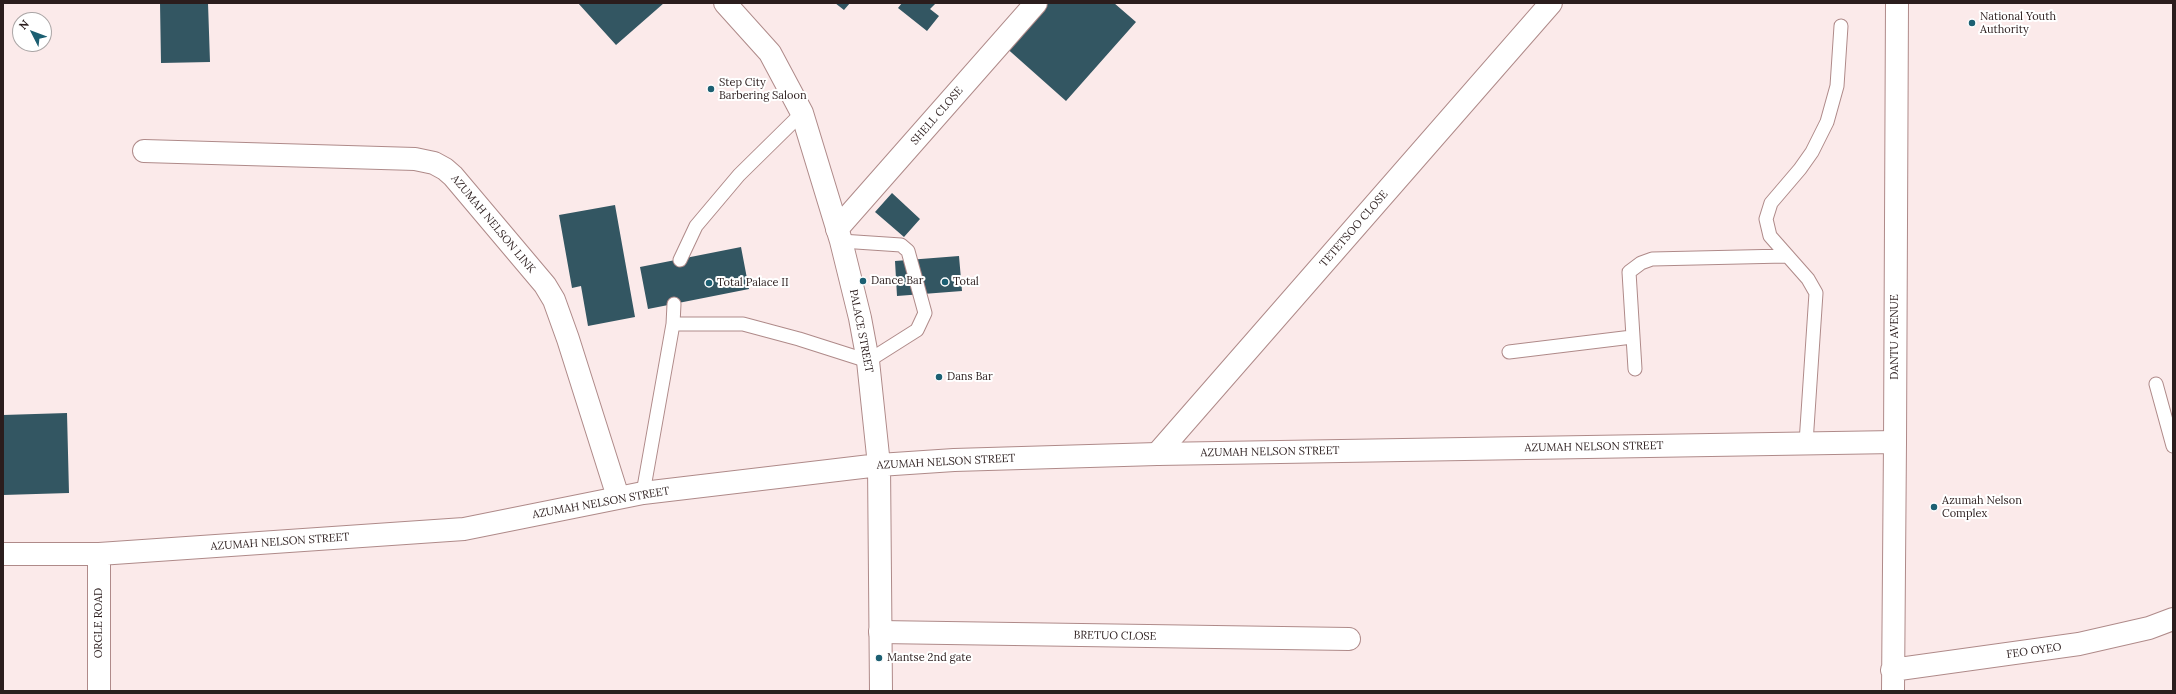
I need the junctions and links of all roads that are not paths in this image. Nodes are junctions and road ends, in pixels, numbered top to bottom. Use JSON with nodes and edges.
{"nodes":[{"id":1,"x":725,"y":3,"type":"edge"},
{"id":2,"x":1036,"y":3,"type":"edge"},
{"id":3,"x":1551,"y":3,"type":"edge"},
{"id":4,"x":1897,"y":3,"type":"edge"},
{"id":5,"x":1841,"y":26,"type":"dead end"},
{"id":6,"x":802,"y":112,"type":"junction"},
{"id":7,"x":144,"y":151,"type":"dead end"},
{"id":8,"x":839,"y":235,"type":"junction"},
{"id":9,"x":1785,"y":256,"type":"junction"},
{"id":10,"x":680,"y":260,"type":"dead end"},
{"id":11,"x":674,"y":304,"type":"dead end"},
{"id":12,"x":673,"y":324,"type":"junction"},
{"id":13,"x":1632,"y":337,"type":"junction"},
{"id":14,"x":1509,"y":352,"type":"dead end"},
{"id":15,"x":868,"y":361,"type":"junction"},
{"id":16,"x":1635,"y":369,"type":"dead end"},
{"id":17,"x":2156,"y":384,"type":"dead end"},
{"id":18,"x":1895,"y":442,"type":"junction"},
{"id":19,"x":1806,"y":443,"type":"junction"},
{"id":20,"x":2173,"y":446,"type":"edge"},
{"id":21,"x":1157,"y":454,"type":"junction"},
{"id":22,"x":879,"y":465,"type":"junction"},
{"id":23,"x":643,"y":493,"type":"junction"},
{"id":24,"x":618,"y":497,"type":"junction"},
{"id":25,"x":3,"y":554,"type":"edge"},
{"id":26,"x":99,"y":554,"type":"junction"},
{"id":27,"x":2173,"y":619,"type":"edge"},
{"id":28,"x":880,"y":632,"type":"junction"},
{"id":29,"x":1349,"y":639,"type":"dead end"},
{"id":30,"x":1893,"y":680,"type":"edge"},
{"id":31,"x":99,"y":691,"type":"edge"},
{"id":32,"x":881,"y":691,"type":"edge"}],
"edges":[{"from":1,"to":6,"type":"street","name":"PALACE STREET"},
{"from":2,"to":8,"type":"street","name":"SHELL CLOSE"},
{"from":3,"to":21,"type":"street","name":"TETETSOO CLOSE"},
{"from":4,"to":18,"type":"street","name":"DANTU AVENUE"},
{"from":5,"to":9,"type":"lane"},
{"from":6,"to":8,"type":"street","name":"PALACE STREET"},
{"from":6,"to":10,"type":"lane"},
{"from":7,"to":24,"type":"street","name":"AZUMAH NELSON LINK"},
{"from":8,"to":15,"type":"street","name":"PALACE STREET"},
{"from":8,"to":15,"type":"lane"},
{"from":9,"to":13,"type":"lane"},
{"from":9,"to":19,"type":"lane"},
{"from":11,"to":12,"type":"lane"},
{"from":12,"to":15,"type":"lane"},
{"from":12,"to":23,"type":"lane"},
{"from":13,"to":14,"type":"lane"},
{"from":13,"to":16,"type":"lane"},
{"from":15,"to":22,"type":"street","name":"PALACE STREET"},
{"from":17,"to":20,"type":"lane"},
{"from":18,"to":19,"type":"street","name":"AZUMAH NELSON STREET"},
{"from":18,"to":30,"type":"street","name":"DANTU AVENUE"},
{"from":19,"to":21,"type":"street","name":"AZUMAH NELSON STREET"},
{"from":21,"to":22,"type":"street","name":"AZUMAH NELSON STREET"},
{"from":22,"to":23,"type":"street","name":"AZUMAH NELSON STREET"},
{"from":22,"to":28,"type":"street","name":"PALACE STREET"},
{"from":23,"to":24,"type":"street","name":"AZUMAH NELSON STREET"},
{"from":24,"to":26,"type":"street","name":"AZUMAH NELSON STREET"},
{"from":25,"to":26,"type":"street","name":"AZUMAH NELSON STREET"},
{"from":26,"to":31,"type":"street","name":"ORGLE ROAD"},
{"from":27,"to":30,"type":"street","name":"FEO OYEO"},
{"from":28,"to":29,"type":"street","name":"BRETUO CLOSE"},
{"from":28,"to":32,"type":"street","name":"PALACE STREET"}]}
